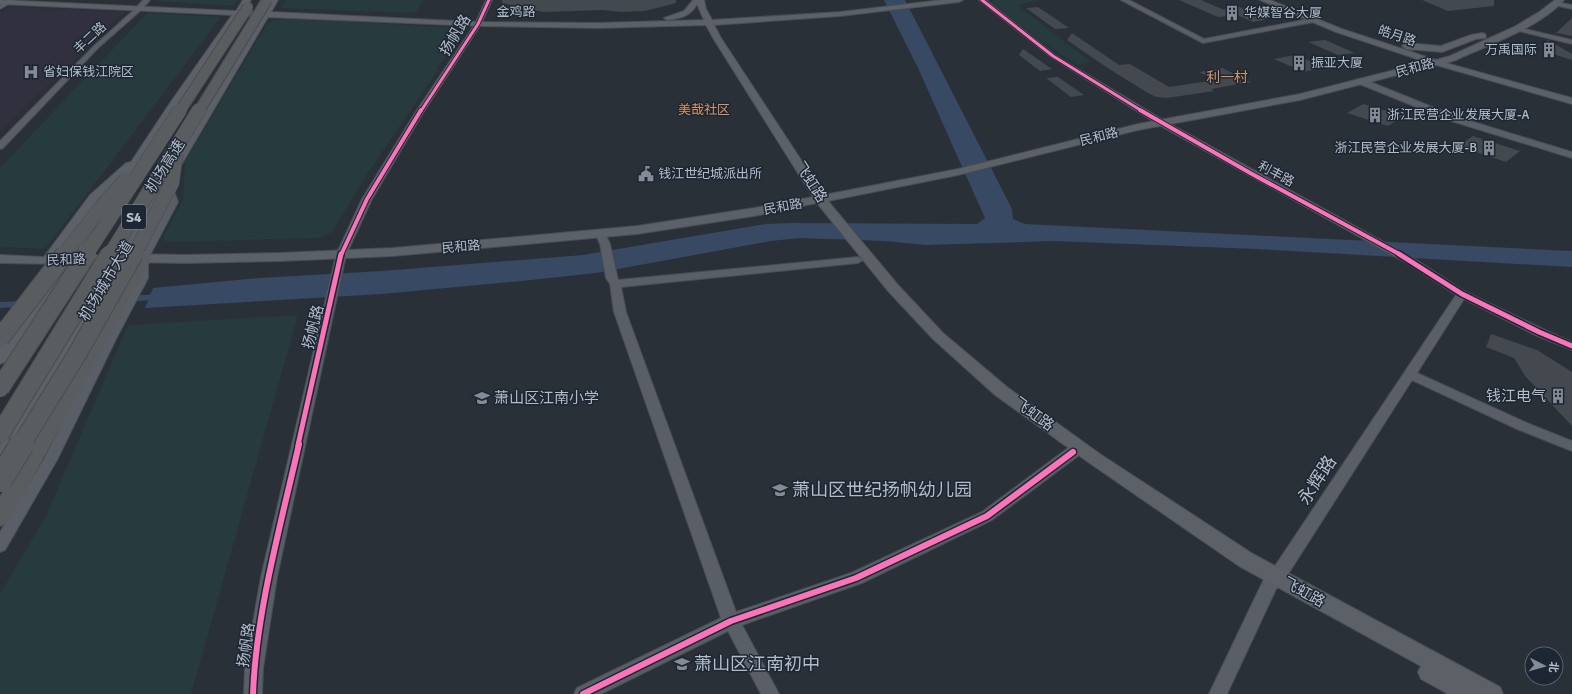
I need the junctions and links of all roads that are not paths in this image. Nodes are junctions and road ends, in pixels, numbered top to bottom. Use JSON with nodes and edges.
{"nodes":[{"id":1,"x":48,"y":0,"type":"edge"},
{"id":2,"x":247,"y":0,"type":"edge"},
{"id":3,"x":253,"y":0,"type":"edge"},
{"id":4,"x":274,"y":0,"type":"edge"},
{"id":5,"x":488,"y":0,"type":"edge"},
{"id":6,"x":927,"y":0,"type":"edge"},
{"id":7,"x":959,"y":0,"type":"edge"},
{"id":8,"x":982,"y":0,"type":"edge"},
{"id":9,"x":1124,"y":0,"type":"edge"},
{"id":10,"x":1264,"y":0,"type":"edge"},
{"id":11,"x":1278,"y":0,"type":"edge"},
{"id":12,"x":1555,"y":1,"type":"edge"},
{"id":13,"x":7,"y":2,"type":"edge"},
{"id":14,"x":697,"y":3,"type":"edge"},
{"id":15,"x":913,"y":4,"type":"junction"},
{"id":16,"x":143,"y":5,"type":"edge"},
{"id":17,"x":0,"y":7,"type":"edge"},
{"id":18,"x":1572,"y":7,"type":"edge"},
{"id":19,"x":266,"y":9,"type":"edge"},
{"id":20,"x":239,"y":12,"type":"junction"},
{"id":21,"x":754,"y":18,"type":"junction"},
{"id":22,"x":1314,"y":20,"type":"junction"},
{"id":23,"x":478,"y":21,"type":"junction"},
{"id":24,"x":658,"y":22,"type":"junction"},
{"id":25,"x":704,"y":23,"type":"junction"},
{"id":26,"x":1517,"y":29,"type":"junction"},
{"id":27,"x":717,"y":38,"type":"junction"},
{"id":28,"x":1486,"y":39,"type":"junction"},
{"id":29,"x":1572,"y":42,"type":"edge"},
{"id":30,"x":1400,"y":45,"type":"junction"},
{"id":31,"x":1390,"y":48,"type":"junction"},
{"id":32,"x":1435,"y":60,"type":"junction"},
{"id":33,"x":1405,"y":68,"type":"junction"},
{"id":34,"x":1469,"y":72,"type":"junction"},
{"id":35,"x":1494,"y":76,"type":"junction"},
{"id":36,"x":1360,"y":81,"type":"junction"},
{"id":37,"x":1572,"y":96,"type":"edge"},
{"id":38,"x":1572,"y":101,"type":"edge"},
{"id":39,"x":1158,"y":120,"type":"junction"},
{"id":40,"x":0,"y":146,"type":"edge"},
{"id":41,"x":177,"y":147,"type":"junction"},
{"id":42,"x":151,"y":150,"type":"junction"},
{"id":43,"x":1572,"y":155,"type":"edge"},
{"id":44,"x":166,"y":181,"type":"junction"},
{"id":45,"x":817,"y":198,"type":"junction"},
{"id":46,"x":600,"y":233,"type":"junction"},
{"id":47,"x":850,"y":242,"type":"junction"},
{"id":48,"x":343,"y":250,"type":"junction"},
{"id":49,"x":0,"y":251,"type":"edge"},
{"id":50,"x":122,"y":255,"type":"junction"},
{"id":51,"x":145,"y":255,"type":"junction"},
{"id":52,"x":52,"y":256,"type":"junction"},
{"id":53,"x":74,"y":256,"type":"junction"},
{"id":54,"x":0,"y":259,"type":"edge"},
{"id":55,"x":858,"y":260,"type":"junction"},
{"id":56,"x":613,"y":281,"type":"junction"},
{"id":57,"x":135,"y":283,"type":"junction"},
{"id":58,"x":1462,"y":294,"type":"junction"},
{"id":59,"x":6,"y":341,"type":"edge"},
{"id":60,"x":1572,"y":346,"type":"edge"},
{"id":61,"x":0,"y":359,"type":"edge"},
{"id":62,"x":1409,"y":374,"type":"junction"},
{"id":63,"x":0,"y":388,"type":"edge"},
{"id":64,"x":0,"y":434,"type":"edge"},
{"id":65,"x":1572,"y":446,"type":"edge"},
{"id":66,"x":1072,"y":452,"type":"junction"},
{"id":67,"x":0,"y":460,"type":"edge"},
{"id":68,"x":0,"y":480,"type":"edge"},
{"id":69,"x":0,"y":517,"type":"edge"},
{"id":70,"x":0,"y":546,"type":"edge"},
{"id":71,"x":1273,"y":580,"type":"junction"},
{"id":72,"x":731,"y":621,"type":"junction"},
{"id":73,"x":253,"y":694,"type":"edge"},
{"id":74,"x":583,"y":694,"type":"edge"},
{"id":75,"x":770,"y":694,"type":"edge"},
{"id":76,"x":1218,"y":694,"type":"edge"},
{"id":77,"x":1468,"y":694,"type":"edge"},
{"id":78,"x":1492,"y":694,"type":"edge"}],
"edges":[{"from":1,"to":16,"type":"main road","name":"金鸡路"},
{"from":2,"to":20,"type":"main road"},
{"from":3,"to":42,"type":"highway","name":"机场高速","number":"S4","bridge":true},
{"from":4,"to":19,"type":"main road","name":"机场城市大道"},
{"from":5,"to":23,"type":"street","name":"扬帆路"},
{"from":6,"to":15,"type":"main road","name":"金鸡路"},
{"from":7,"to":15,"type":"main road","name":"金鸡路"},
{"from":8,"to":39,"type":"street","name":"利丰路"},
{"from":9,"to":22,"type":"street"},
{"from":10,"to":22,"type":"main road","name":"皓月路"},
{"from":11,"to":30,"type":"main road","name":"皓月路"},
{"from":12,"to":18,"type":"street"},
{"from":12,"to":26,"type":"main road","name":"民和路"},
{"from":12,"to":28,"type":"main road","name":"民和路"},
{"from":13,"to":16,"type":"main road","name":"金鸡路"},
{"from":13,"to":17,"type":"street"},
{"from":14,"to":21,"type":"main road"},
{"from":14,"to":24,"type":"main road"},
{"from":14,"to":25,"type":"main road","name":"飞虹路"},
{"from":15,"to":21,"type":"main road","name":"金鸡路"},
{"from":16,"to":20,"type":"main road","name":"金鸡路"},
{"from":16,"to":40,"type":"street","name":"丰二路"},
{"from":19,"to":20,"type":"main road","name":"金鸡路"},
{"from":19,"to":23,"type":"main road","name":"金鸡路"},
{"from":19,"to":41,"type":"highway","name":"机场高速","number":"S4","bridge":true},
{"from":19,"to":44,"type":"main road","name":"机场城市大道"},
{"from":20,"to":42,"type":"main road"},
{"from":21,"to":25,"type":"main road","name":"金鸡路"},
{"from":21,"to":27,"type":"main road"},
{"from":22,"to":31,"type":"main road","name":"皓月路"},
{"from":23,"to":24,"type":"main road","name":"金鸡路"},
{"from":23,"to":48,"type":"street","name":"扬帆路"},
{"from":24,"to":25,"type":"main road","name":"金鸡路"},
{"from":24,"to":25,"type":"main road"},
{"from":25,"to":27,"type":"main road","name":"飞虹路"},
{"from":25,"to":45,"type":"main road","name":"飞虹路"},
{"from":26,"to":28,"type":"main road","name":"民和路"},
{"from":26,"to":29,"type":"street"},
{"from":27,"to":45,"type":"main road","name":"飞虹路"},
{"from":28,"to":30,"type":"main road"},
{"from":28,"to":32,"type":"main road","name":"民和路"},
{"from":28,"to":35,"type":"main road"},
{"from":30,"to":32,"type":"main road","name":"皓月路"},
{"from":31,"to":32,"type":"main road","name":"皓月路"},
{"from":31,"to":33,"type":"main road"},
{"from":32,"to":33,"type":"main road","name":"民和路"},
{"from":32,"to":34,"type":"main road","name":"皓月路"},
{"from":32,"to":35,"type":"main road","name":"皓月路"},
{"from":33,"to":34,"type":"main road"},
{"from":33,"to":36,"type":"main road","name":"民和路"},
{"from":33,"to":39,"type":"main road","name":"民和路"},
{"from":34,"to":38,"type":"main road","name":"皓月路"},
{"from":35,"to":37,"type":"main road","name":"皓月路"},
{"from":36,"to":39,"type":"main road","name":"民和路"},
{"from":36,"to":43,"type":"street"},
{"from":39,"to":45,"type":"main road","name":"民和路"},
{"from":39,"to":45,"type":"main road","name":"民和路"},
{"from":39,"to":58,"type":"street","name":"利丰路"},
{"from":41,"to":64,"type":"highway","name":"机场高速","number":"S4","bridge":true},
{"from":41,"to":68,"type":"highway","bridge":true},
{"from":42,"to":52,"type":"main road"},
{"from":42,"to":53,"type":"main road"},
{"from":42,"to":59,"type":"highway","bridge":true},
{"from":42,"to":63,"type":"highway","name":"机场高速","number":"S4","bridge":true},
{"from":44,"to":50,"type":"main road","name":"机场城市大道"},
{"from":44,"to":51,"type":"street"},
{"from":45,"to":46,"type":"main road","name":"民和路"},
{"from":45,"to":47,"type":"main road","name":"飞虹路"},
{"from":45,"to":48,"type":"main road","name":"民和路"},
{"from":46,"to":48,"type":"main road","name":"民和路"},
{"from":46,"to":56,"type":"street"},
{"from":47,"to":55,"type":"main road","name":"飞虹路"},
{"from":47,"to":71,"type":"main road","name":"飞虹路"},
{"from":48,"to":51,"type":"main road","name":"民和路"},
{"from":48,"to":73,"type":"street","name":"扬帆路"},
{"from":49,"to":52,"type":"main road","name":"民和路"},
{"from":50,"to":51,"type":"main road","name":"民和路"},
{"from":50,"to":53,"type":"main road","name":"民和路"},
{"from":50,"to":67,"type":"main road","name":"机场城市大道"},
{"from":51,"to":57,"type":"highway"},
{"from":52,"to":53,"type":"main road","name":"民和路"},
{"from":52,"to":54,"type":"main road","name":"民和路"},
{"from":53,"to":59,"type":"main road"},
{"from":55,"to":56,"type":"street"},
{"from":55,"to":66,"type":"main road","name":"飞虹路"},
{"from":56,"to":72,"type":"street"},
{"from":57,"to":69,"type":"highway"},
{"from":57,"to":70,"type":"street"},
{"from":58,"to":60,"type":"street","name":"利丰路"},
{"from":58,"to":62,"type":"street","name":"永辉路"},
{"from":59,"to":61,"type":"main road"},
{"from":62,"to":65,"type":"street"},
{"from":62,"to":71,"type":"street","name":"永辉路"},
{"from":66,"to":71,"type":"main road","name":"飞虹路"},
{"from":66,"to":72,"type":"street"},
{"from":71,"to":76,"type":"street","name":"永辉路"},
{"from":71,"to":77,"type":"main road","name":"飞虹路"},
{"from":71,"to":78,"type":"main road","name":"飞虹路"},
{"from":72,"to":74,"type":"street"},
{"from":72,"to":75,"type":"street"}]}
